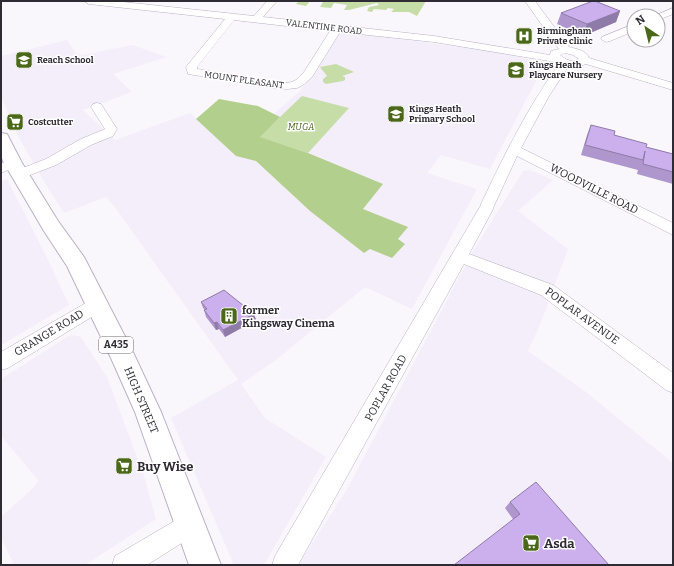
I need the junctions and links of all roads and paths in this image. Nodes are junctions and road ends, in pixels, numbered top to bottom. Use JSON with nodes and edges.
{"nodes":[{"id":1,"x":90,"y":1,"type":"edge"},
{"id":2,"x":272,"y":1,"type":"edge"},
{"id":3,"x":530,"y":1,"type":"edge"},
{"id":4,"x":232,"y":16,"type":"junction"},
{"id":5,"x":257,"y":19,"type":"junction"},
{"id":6,"x":337,"y":28,"type":"junction"},
{"id":7,"x":626,"y":30,"type":"edge"},
{"id":8,"x":606,"y":39,"type":"dead end"},
{"id":9,"x":587,"y":46,"type":"dead end"},
{"id":10,"x":566,"y":56,"type":"junction"},
{"id":11,"x":584,"y":60,"type":"junction"},
{"id":12,"x":673,"y":87,"type":"edge"},
{"id":13,"x":97,"y":107,"type":"dead end"},
{"id":14,"x":1,"y":138,"type":"edge"},
{"id":15,"x":514,"y":150,"type":"junction"},
{"id":16,"x":11,"y":169,"type":"edge"},
{"id":17,"x":673,"y":230,"type":"edge"},
{"id":18,"x":459,"y":256,"type":"junction"},
{"id":19,"x":97,"y":305,"type":"junction"},
{"id":20,"x":1,"y":362,"type":"edge"},
{"id":21,"x":673,"y":384,"type":"edge"},
{"id":22,"x":191,"y":524,"type":"junction"},
{"id":23,"x":124,"y":565,"type":"edge"},
{"id":24,"x":206,"y":565,"type":"edge"},
{"id":25,"x":284,"y":565,"type":"edge"}],
"edges":[{"from":1,"to":4,"type":"street","name":"VALENTINE ROAD"},
{"from":2,"to":5,"type":"street"},
{"from":3,"to":10,"type":"street"},
{"from":4,"to":5,"type":"street","name":"VALENTINE ROAD"},
{"from":4,"to":6,"type":"street","name":"MOUNT PLEASANT"},
{"from":5,"to":6,"type":"street","name":"VALENTINE ROAD"},
{"from":6,"to":10,"type":"street","name":"VALENTINE ROAD"},
{"from":7,"to":8,"type":"street"},
{"from":9,"to":10,"type":"street"},
{"from":10,"to":11,"type":"street"},
{"from":10,"to":11,"type":"street","name":"VALENTINE ROAD"},
{"from":10,"to":15,"type":"street","name":"POPLAR ROAD"},
{"from":11,"to":12,"type":"street"},
{"from":13,"to":16,"type":"street"},
{"from":14,"to":16,"type":"highway","name":"HIGH STREET","number":"A435"},
{"from":15,"to":17,"type":"street","name":"WOODVILLE ROAD"},
{"from":15,"to":18,"type":"street","name":"POPLAR ROAD"},
{"from":16,"to":19,"type":"highway","name":"HIGH STREET","number":"A435"},
{"from":18,"to":21,"type":"street","name":"POPLAR AVENUE"},
{"from":18,"to":25,"type":"street","name":"POPLAR ROAD"},
{"from":19,"to":20,"type":"street","name":"GRANGE ROAD"},
{"from":19,"to":22,"type":"highway","name":"HIGH STREET","number":"A435"},
{"from":22,"to":23,"type":"street"},
{"from":22,"to":24,"type":"highway","name":"HIGH STREET","number":"A435"}]}
